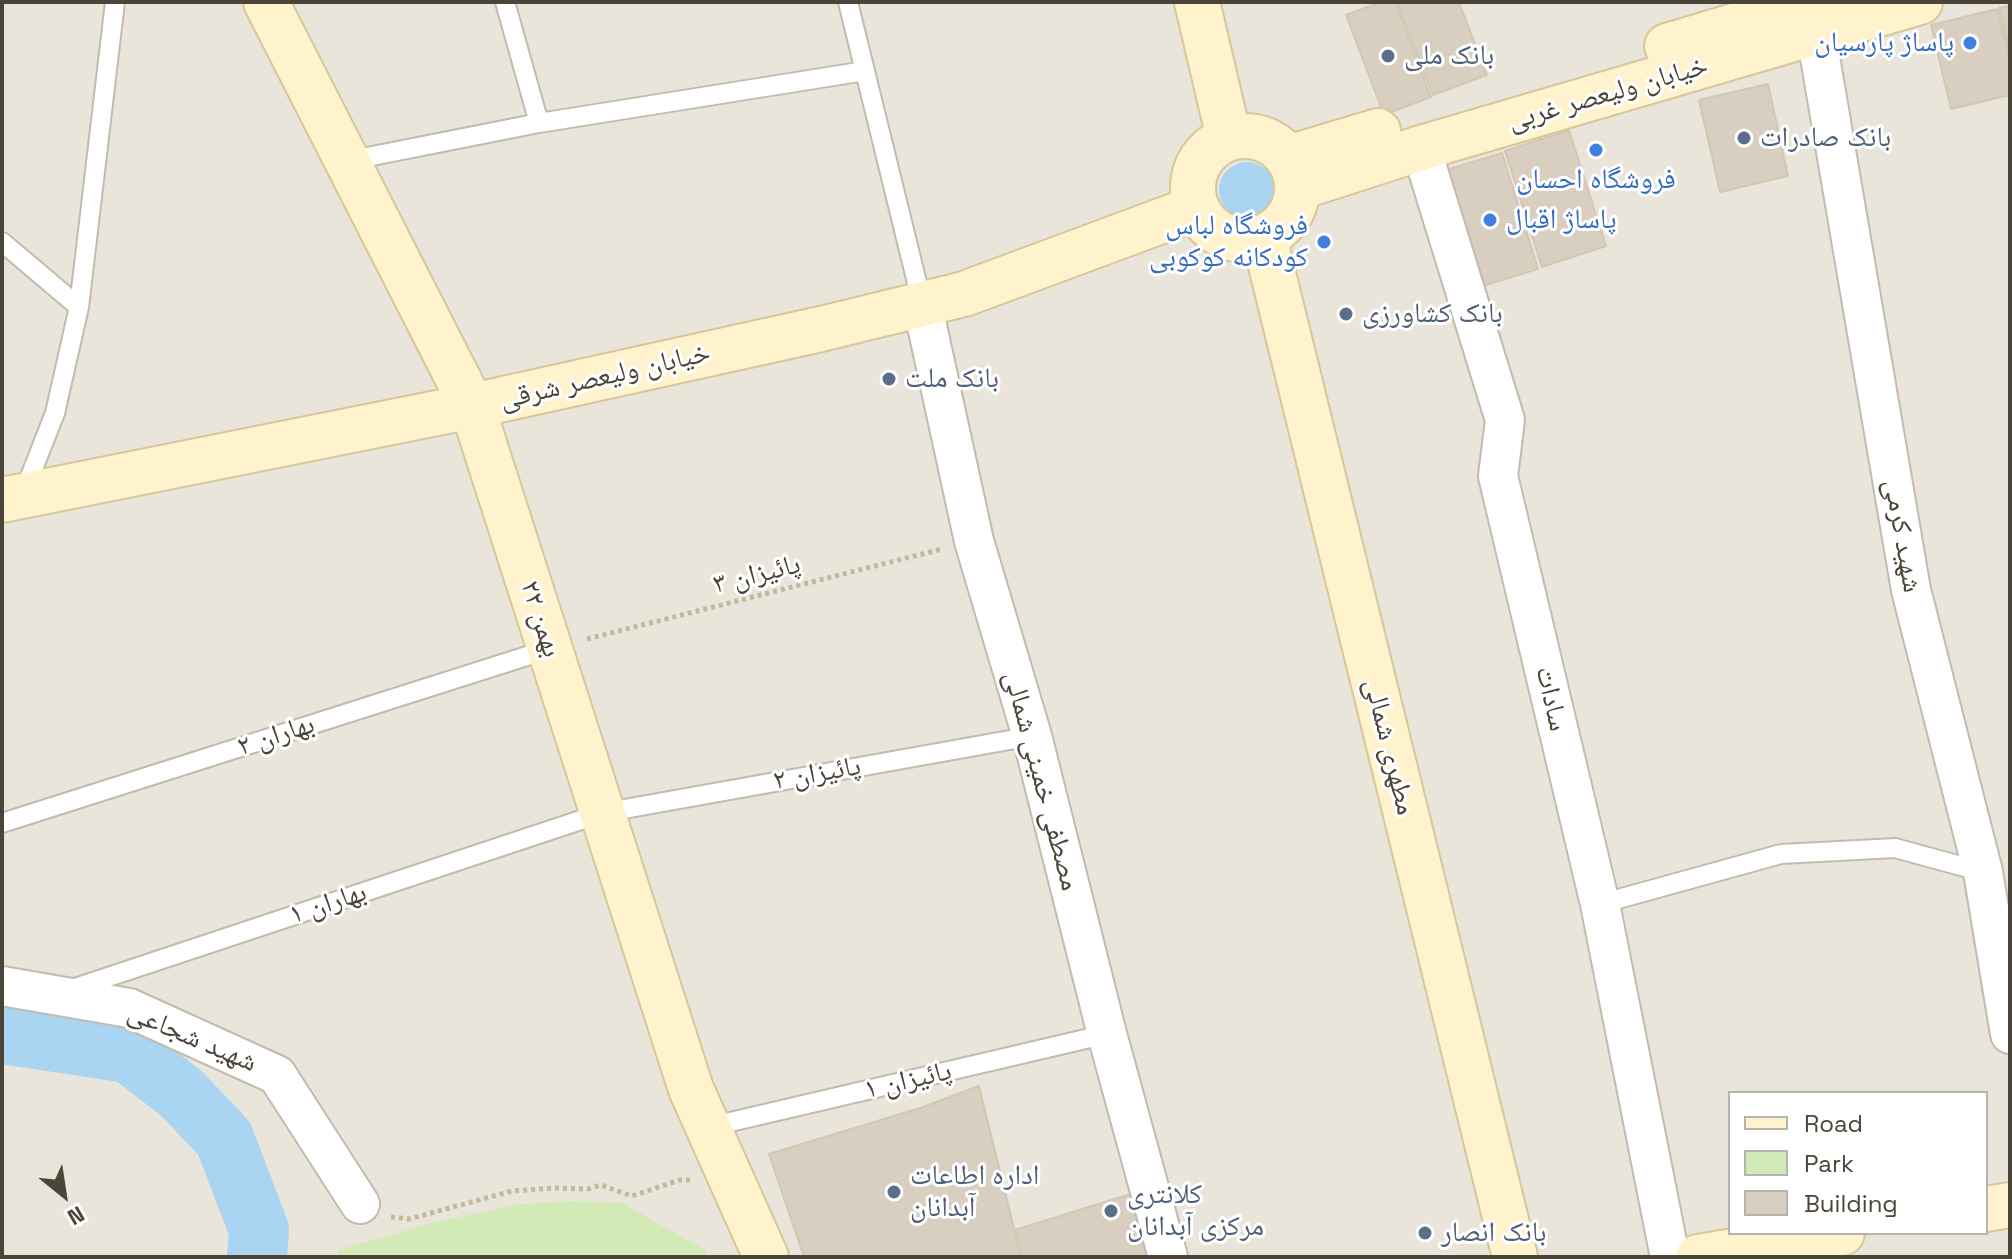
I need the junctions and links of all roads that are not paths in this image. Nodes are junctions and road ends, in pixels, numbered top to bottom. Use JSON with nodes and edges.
{"nodes":[{"id":1,"x":115,"y":2,"type":"edge"},
{"id":2,"x":266,"y":2,"type":"edge"},
{"id":3,"x":505,"y":2,"type":"edge"},
{"id":4,"x":848,"y":2,"type":"edge"},
{"id":5,"x":1197,"y":2,"type":"edge"},
{"id":6,"x":1920,"y":2,"type":"edge"},
{"id":7,"x":1815,"y":18,"type":"edge"},
{"id":8,"x":865,"y":71,"type":"junction"},
{"id":9,"x":539,"y":123,"type":"junction"},
{"id":10,"x":1229,"y":138,"type":"junction"},
{"id":11,"x":1421,"y":148,"type":"junction"},
{"id":12,"x":347,"y":161,"type":"junction"},
{"id":13,"x":1292,"y":173,"type":"junction"},
{"id":14,"x":1196,"y":208,"type":"junction"},
{"id":15,"x":1264,"y":237,"type":"junction"},
{"id":16,"x":2,"y":242,"type":"edge"},
{"id":17,"x":922,"y":303,"type":"junction"},
{"id":18,"x":79,"y":307,"type":"junction"},
{"id":19,"x":472,"y":406,"type":"junction"},
{"id":20,"x":12,"y":498,"type":"edge"},
{"id":21,"x":549,"y":649,"type":"junction"},
{"id":22,"x":1032,"y":736,"type":"junction"},
{"id":23,"x":602,"y":813,"type":"junction"},
{"id":24,"x":2,"y":823,"type":"edge"},
{"id":25,"x":1983,"y":872,"type":"junction"},
{"id":26,"x":1600,"y":904,"type":"junction"},
{"id":27,"x":2,"y":986,"type":"edge"},
{"id":28,"x":54,"y":995,"type":"junction"},
{"id":29,"x":1107,"y":1034,"type":"junction"},
{"id":30,"x":2010,"y":1034,"type":"edge"},
{"id":31,"x":709,"y":1127,"type":"junction"},
{"id":32,"x":2010,"y":1205,"type":"edge"},
{"id":33,"x":1988,"y":1209,"type":"edge"},
{"id":34,"x":373,"y":1210,"type":"road end"},
{"id":35,"x":1830,"y":1235,"type":"edge"},
{"id":36,"x":766,"y":1257,"type":"edge"},
{"id":37,"x":1168,"y":1257,"type":"edge"},
{"id":38,"x":1515,"y":1257,"type":"edge"},
{"id":39,"x":1670,"y":1257,"type":"edge"},
{"id":40,"x":1698,"y":1257,"type":"edge"}],
"edges":[{"from":1,"to":18,"type":"lane"},
{"from":2,"to":12,"type":"main road","name":"۲۲ بهمن"},
{"from":3,"to":9,"type":"lane"},
{"from":4,"to":8,"type":"lane"},
{"from":5,"to":10,"type":"main road"},
{"from":6,"to":7,"type":"main road","name":"خیابان ولیعصر غربی"},
{"from":7,"to":11,"type":"main road","name":"خیابان ولیعصر غربی"},
{"from":7,"to":13,"type":"main road"},
{"from":7,"to":25,"type":"street","name":"شهید کرمی"},
{"from":8,"to":9,"type":"lane"},
{"from":8,"to":17,"type":"lane"},
{"from":9,"to":12,"type":"lane"},
{"from":10,"to":13,"type":"main road"},
{"from":10,"to":14,"type":"main road"},
{"from":11,"to":13,"type":"main road","name":"خیابان ولیعصر غربی"},
{"from":11,"to":26,"type":"street","name":"سادات"},
{"from":12,"to":19,"type":"main road","name":"۲۲ بهمن"},
{"from":13,"to":15,"type":"main road"},
{"from":14,"to":15,"type":"main road"},
{"from":14,"to":17,"type":"main road","name":"خیابان ولیعصر شرقی"},
{"from":15,"to":38,"type":"main road","name":"مطهری شمالی"},
{"from":16,"to":18,"type":"lane"},
{"from":17,"to":19,"type":"main road","name":"خیابان ولیعصر شرقی"},
{"from":17,"to":22,"type":"street","name":"مصطفی خمینی شمالی"},
{"from":18,"to":20,"type":"lane"},
{"from":19,"to":20,"type":"main road","name":"خیابان ولیعصر شرقی"},
{"from":19,"to":21,"type":"main road","name":"۲۲ بهمن"},
{"from":21,"to":23,"type":"main road","name":"۲۲ بهمن"},
{"from":21,"to":24,"type":"lane","name":"بهاران ۲"},
{"from":22,"to":23,"type":"lane","name":"پائیزان ۲"},
{"from":22,"to":29,"type":"street","name":"مصطفی خمینی شمالی"},
{"from":23,"to":28,"type":"lane","name":"بهاران ۱"},
{"from":23,"to":31,"type":"main road","name":"۲۲ بهمن"},
{"from":25,"to":26,"type":"lane"},
{"from":25,"to":30,"type":"street","name":"شهید کرمی"},
{"from":26,"to":39,"type":"street","name":"سادات"},
{"from":27,"to":28,"type":"street","name":"شهید شجاعی"},
{"from":28,"to":34,"type":"street","name":"شهید شجاعی"},
{"from":29,"to":31,"type":"lane","name":"پائیزان ۱"},
{"from":29,"to":37,"type":"street","name":"مصطفی خمینی شمالی"},
{"from":31,"to":36,"type":"main road","name":"۲۲ بهمن"},
{"from":32,"to":33,"type":"main road"},
{"from":35,"to":40,"type":"main road"}]}
